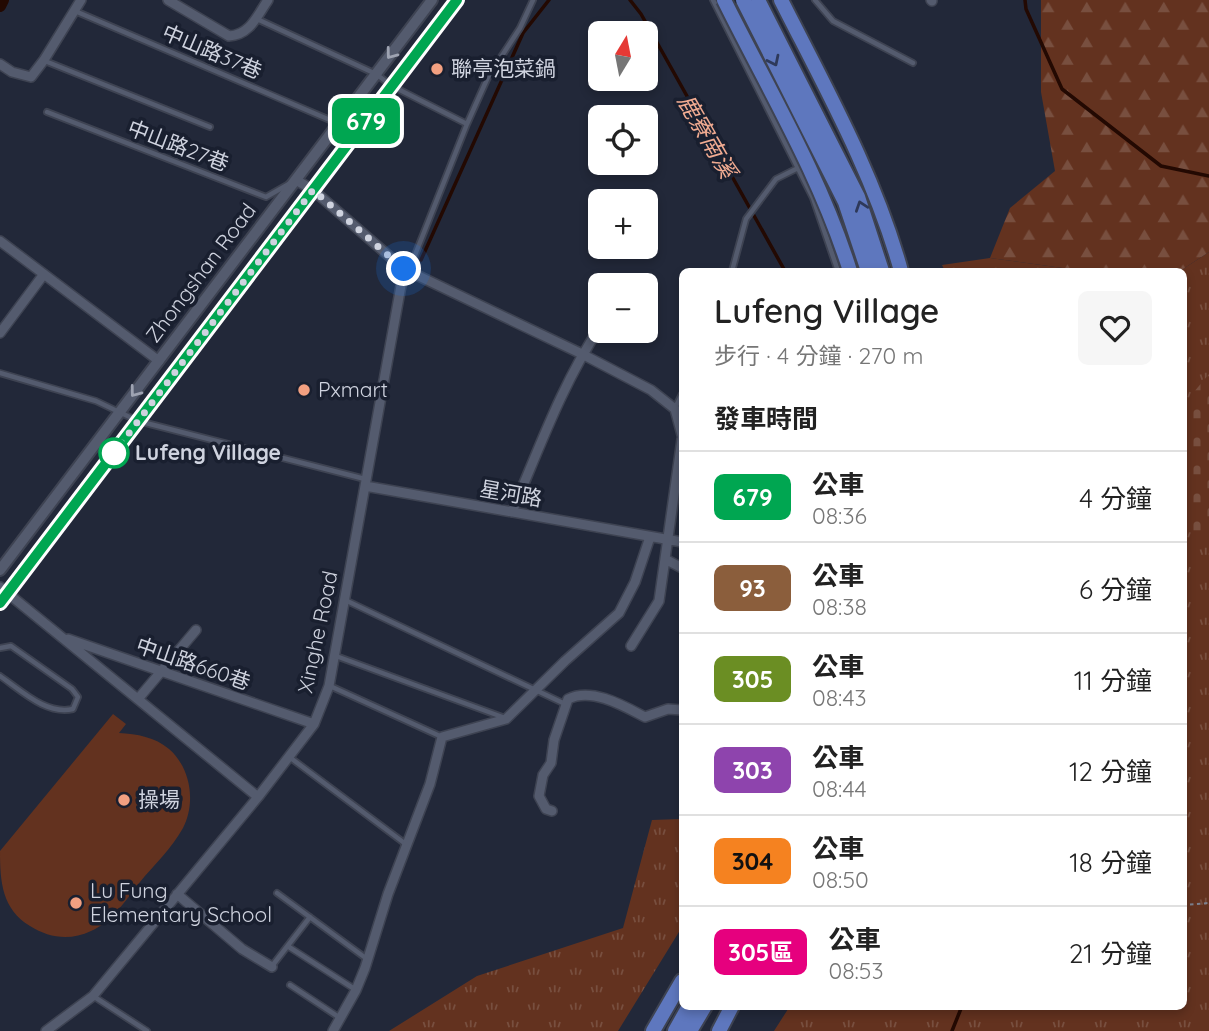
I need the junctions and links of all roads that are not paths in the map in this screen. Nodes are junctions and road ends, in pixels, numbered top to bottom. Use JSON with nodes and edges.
{"nodes":[{"id":1,"x":81,"y":0,"type":"edge"},
{"id":2,"x":168,"y":0,"type":"edge"},
{"id":3,"x":268,"y":0,"type":"edge"},
{"id":4,"x":432,"y":0,"type":"edge"},
{"id":5,"x":457,"y":0,"type":"edge"},
{"id":6,"x":533,"y":0,"type":"edge"},
{"id":7,"x":713,"y":0,"type":"edge"},
{"id":8,"x":724,"y":0,"type":"edge"},
{"id":9,"x":743,"y":0,"type":"edge"},
{"id":10,"x":758,"y":0,"type":"edge"},
{"id":11,"x":780,"y":0,"type":"edge"},
{"id":12,"x":788,"y":0,"type":"edge"},
{"id":13,"x":815,"y":0,"type":"edge"},
{"id":14,"x":74,"y":10,"type":"junction"},
{"id":15,"x":255,"y":18,"type":"junction"},
{"id":16,"x":44,"y":60,"type":"junction"},
{"id":17,"x":913,"y":63,"type":"dead end"},
{"id":18,"x":0,"y":64,"type":"edge"},
{"id":19,"x":376,"y":74,"type":"junction"},
{"id":20,"x":392,"y":86,"type":"junction"},
{"id":21,"x":47,"y":112,"type":"dead end"},
{"id":22,"x":339,"y":123,"type":"junction"},
{"id":23,"x":467,"y":124,"type":"junction"},
{"id":24,"x":210,"y":127,"type":"dead end"},
{"id":25,"x":798,"y":168,"type":"junction"},
{"id":26,"x":296,"y":180,"type":"junction"},
{"id":27,"x":313,"y":190,"type":"junction"},
{"id":28,"x":0,"y":241,"type":"edge"},
{"id":29,"x":733,"y":268,"type":"edge"},
{"id":30,"x":837,"y":268,"type":"edge"},
{"id":31,"x":849,"y":268,"type":"edge"},
{"id":32,"x":867,"y":268,"type":"edge"},
{"id":33,"x":882,"y":268,"type":"edge"},
{"id":34,"x":900,"y":268,"type":"edge"},
{"id":35,"x":907,"y":268,"type":"edge"},
{"id":36,"x":404,"y":269,"type":"junction"},
{"id":37,"x":44,"y":274,"type":"junction"},
{"id":38,"x":0,"y":333,"type":"edge"},
{"id":39,"x":589,"y":343,"type":"edge"},
{"id":40,"x":582,"y":354,"type":"junction"},
{"id":41,"x":159,"y":361,"type":"junction"},
{"id":42,"x":0,"y":373,"type":"edge"},
{"id":43,"x":679,"y":400,"type":"edge"},
{"id":44,"x":675,"y":409,"type":"junction"},
{"id":45,"x":119,"y":413,"type":"junction"},
{"id":46,"x":138,"y":421,"type":"junction"},
{"id":47,"x":679,"y":425,"type":"edge"},
{"id":48,"x":679,"y":458,"type":"edge"},
{"id":49,"x":365,"y":483,"type":"junction"},
{"id":50,"x":512,"y":512,"type":"junction"},
{"id":51,"x":650,"y":537,"type":"junction"},
{"id":52,"x":667,"y":540,"type":"junction"},
{"id":53,"x":679,"y":542,"type":"edge"},
{"id":54,"x":665,"y":559,"type":"junction"},
{"id":55,"x":679,"y":566,"type":"edge"},
{"id":56,"x":0,"y":570,"type":"edge"},
{"id":57,"x":4,"y":590,"type":"edge"},
{"id":58,"x":344,"y":600,"type":"junction"},
{"id":59,"x":0,"y":603,"type":"edge"},
{"id":60,"x":196,"y":630,"type":"dead end"},
{"id":61,"x":60,"y":636,"type":"junction"},
{"id":62,"x":631,"y":646,"type":"dead end"},
{"id":63,"x":0,"y":648,"type":"edge"},
{"id":64,"x":335,"y":655,"type":"junction"},
{"id":65,"x":161,"y":671,"type":"junction"},
{"id":66,"x":0,"y":676,"type":"edge"},
{"id":67,"x":329,"y":686,"type":"junction"},
{"id":68,"x":535,"y":689,"type":"junction"},
{"id":69,"x":138,"y":699,"type":"junction"},
{"id":70,"x":568,"y":699,"type":"junction"},
{"id":71,"x":679,"y":710,"type":"edge"},
{"id":72,"x":506,"y":719,"type":"junction"},
{"id":73,"x":314,"y":724,"type":"junction"},
{"id":74,"x":442,"y":737,"type":"junction"},
{"id":75,"x":288,"y":756,"type":"junction"},
{"id":76,"x":258,"y":797,"type":"junction"},
{"id":77,"x":552,"y":811,"type":"dead end"},
{"id":78,"x":408,"y":846,"type":"junction"},
{"id":79,"x":277,"y":893,"type":"dead end"},
{"id":80,"x":177,"y":894,"type":"junction"},
{"id":81,"x":310,"y":917,"type":"junction"},
{"id":82,"x":289,"y":947,"type":"junction"},
{"id":83,"x":368,"y":959,"type":"junction"},
{"id":84,"x":272,"y":967,"type":"joint"},
{"id":85,"x":290,"y":985,"type":"dead end"},
{"id":86,"x":679,"y":986,"type":"edge"},
{"id":87,"x":356,"y":990,"type":"junction"},
{"id":88,"x":93,"y":996,"type":"junction"},
{"id":89,"x":687,"y":1010,"type":"edge"},
{"id":90,"x":703,"y":1010,"type":"edge"},
{"id":91,"x":730,"y":1010,"type":"edge"},
{"id":92,"x":341,"y":1019,"type":"junction"},
{"id":93,"x":47,"y":1031,"type":"edge"},
{"id":94,"x":147,"y":1031,"type":"edge"},
{"id":95,"x":333,"y":1031,"type":"edge"},
{"id":96,"x":653,"y":1031,"type":"edge"},
{"id":97,"x":675,"y":1031,"type":"edge"},
{"id":98,"x":690,"y":1031,"type":"edge"},
{"id":99,"x":719,"y":1031,"type":"edge"}],
"edges":[{"from":1,"to":14,"type":"street"},
{"from":2,"to":15,"type":"street"},
{"from":3,"to":15,"type":"street"},
{"from":4,"to":19,"type":"street","name":"Zhongshan Road","one_way":true},
{"from":5,"to":20,"type":"street","name":"Zhongshan Road"},
{"from":6,"to":23,"type":"lane"},
{"from":7,"to":25,"type":"lane"},
{"from":8,"to":31,"type":"main road","bridge":true},
{"from":9,"to":32,"type":"main road","one_way":true,"bridge":true},
{"from":33,"to":10,"type":"main road","one_way":true,"bridge":true},
{"from":11,"to":34,"type":"main road"},
{"from":12,"to":35,"type":"lane"},
{"from":13,"to":17,"type":"lane"},
{"from":14,"to":16,"type":"street"},
{"from":14,"to":22,"type":"lane","name":"中山路37巷"},
{"from":15,"to":19,"type":"lane"},
{"from":16,"to":18,"type":"street"},
{"from":16,"to":24,"type":"lane"},
{"from":19,"to":20,"type":"lane"},
{"from":19,"to":22,"type":"street","name":"Zhongshan Road"},
{"from":20,"to":23,"type":"lane"},
{"from":20,"to":27,"type":"street","name":"Zhongshan Road"},
{"from":21,"to":26,"type":"lane","name":"中山路27巷"},
{"from":22,"to":26,"type":"street","name":"Zhongshan Road"},
{"from":23,"to":36,"type":"lane"},
{"from":25,"to":29,"type":"lane"},
{"from":25,"to":30,"type":"lane"},
{"from":26,"to":27,"type":"street"},
{"from":26,"to":41,"type":"street","name":"Zhongshan Road"},
{"from":27,"to":36,"type":"street"},
{"from":27,"to":46,"type":"street","name":"Zhongshan Road"},
{"from":28,"to":37,"type":"street"},
{"from":36,"to":40,"type":"street"},
{"from":36,"to":49,"type":"street","name":"Xinghe Road"},
{"from":37,"to":38,"type":"street"},
{"from":37,"to":41,"type":"street"},
{"from":39,"to":40,"type":"street"},
{"from":40,"to":44,"type":"street"},
{"from":40,"to":50,"type":"street"},
{"from":41,"to":45,"type":"street","name":"Zhongshan Road","one_way":true},
{"from":42,"to":45,"type":"lane"},
{"from":43,"to":44,"type":"lane"},
{"from":44,"to":47,"type":"street"},
{"from":45,"to":46,"type":"lane"},
{"from":45,"to":56,"type":"street","name":"Zhongshan Road"},
{"from":46,"to":49,"type":"lane"},
{"from":46,"to":57,"type":"street","name":"Zhongshan Road"},
{"from":48,"to":52,"type":"street"},
{"from":49,"to":50,"type":"street","name":"星河路"},
{"from":49,"to":58,"type":"street","name":"Xinghe Road"},
{"from":50,"to":51,"type":"street","name":"星河路"},
{"from":51,"to":52,"type":"street","name":"星河路"},
{"from":51,"to":68,"type":"street"},
{"from":52,"to":53,"type":"street","name":"星河路"},
{"from":52,"to":54,"type":"street"},
{"from":54,"to":55,"type":"street"},
{"from":54,"to":62,"type":"street"},
{"from":57,"to":59,"type":"street","name":"Zhongshan Road"},
{"from":57,"to":61,"type":"street","name":"中山路660巷"},
{"from":58,"to":64,"type":"street","name":"Xinghe Road"},
{"from":58,"to":68,"type":"lane"},
{"from":60,"to":65,"type":"street"},
{"from":61,"to":65,"type":"street","name":"中山路660巷"},
{"from":61,"to":69,"type":"street","name":"中山路660巷"},
{"from":63,"to":66,"type":"lane"},
{"from":64,"to":67,"type":"street","name":"Xinghe Road"},
{"from":64,"to":72,"type":"lane"},
{"from":65,"to":69,"type":"street"},
{"from":65,"to":73,"type":"street","name":"中山路660巷"},
{"from":67,"to":73,"type":"street","name":"Xinghe Road"},
{"from":67,"to":74,"type":"lane"},
{"from":68,"to":70,"type":"lane"},
{"from":68,"to":72,"type":"street"},
{"from":69,"to":76,"type":"street","name":"中山路660巷"},
{"from":70,"to":71,"type":"street"},
{"from":70,"to":77,"type":"street"},
{"from":72,"to":74,"type":"street"},
{"from":73,"to":75,"type":"street","name":"Xinghe Road"},
{"from":74,"to":78,"type":"street"},
{"from":75,"to":76,"type":"street","name":"Xinghe Road"},
{"from":75,"to":78,"type":"lane"},
{"from":76,"to":80,"type":"street","name":"Xinghe Road"},
{"from":78,"to":83,"type":"street"},
{"from":79,"to":81,"type":"lane"},
{"from":80,"to":84,"type":"street"},
{"from":80,"to":88,"type":"street","name":"Xinghe Road"},
{"from":81,"to":82,"type":"lane"},
{"from":81,"to":83,"type":"lane"},
{"from":82,"to":84,"type":"lane"},
{"from":82,"to":87,"type":"lane"},
{"from":83,"to":87,"type":"street"},
{"from":85,"to":92,"type":"lane"},
{"from":86,"to":96,"type":"main road"},
{"from":87,"to":92,"type":"street"},
{"from":88,"to":93,"type":"street","name":"Xinghe Road"},
{"from":88,"to":94,"type":"lane"},
{"from":89,"to":97,"type":"main road"},
{"from":90,"to":98,"type":"main road"},
{"from":91,"to":99,"type":"main road"},
{"from":92,"to":95,"type":"street"}]}
